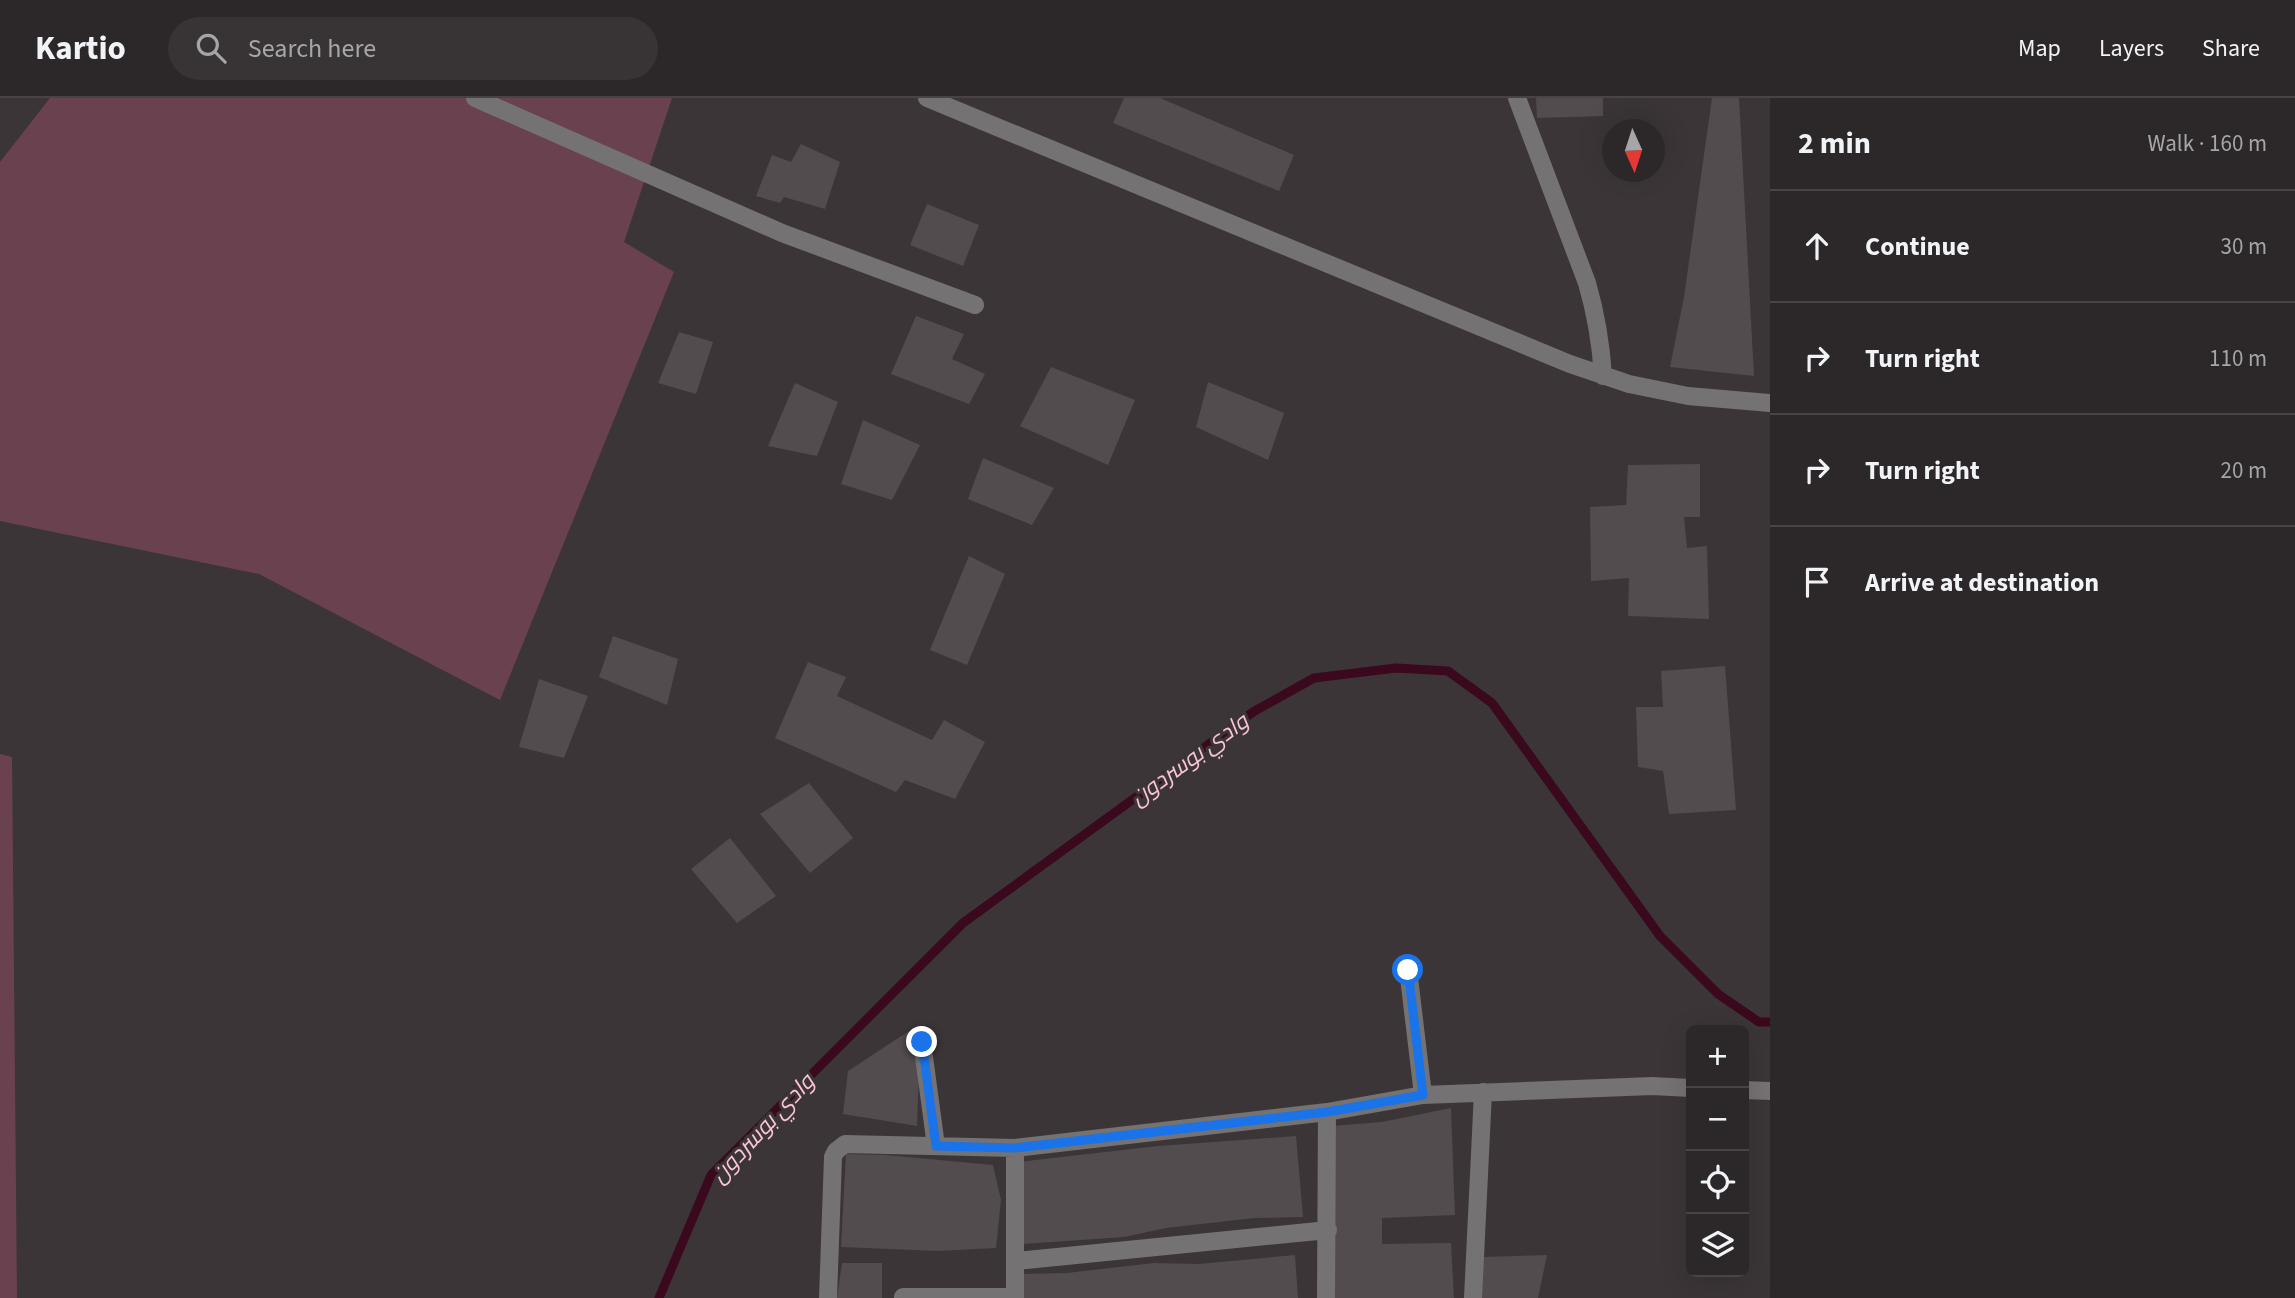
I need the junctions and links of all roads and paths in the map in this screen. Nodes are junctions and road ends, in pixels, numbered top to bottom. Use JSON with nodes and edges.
{"nodes":[{"id":1,"x":475,"y":98,"type":"edge"},
{"id":2,"x":927,"y":98,"type":"edge"},
{"id":3,"x":1517,"y":98,"type":"edge"},
{"id":4,"x":975,"y":305,"type":"dead end"},
{"id":5,"x":1603,"y":376,"type":"junction"},
{"id":6,"x":1770,"y":403,"type":"edge"},
{"id":7,"x":1408,"y":970,"type":"dead end"},
{"id":8,"x":922,"y":1042,"type":"dead end"},
{"id":9,"x":1686,"y":1088,"type":"edge"},
{"id":10,"x":1749,"y":1090,"type":"edge"},
{"id":11,"x":1770,"y":1091,"type":"edge"},
{"id":12,"x":1483,"y":1092,"type":"junction"},
{"id":13,"x":1423,"y":1095,"type":"junction"},
{"id":14,"x":1327,"y":1112,"type":"junction"},
{"id":15,"x":936,"y":1146,"type":"junction"},
{"id":16,"x":1015,"y":1148,"type":"junction"},
{"id":17,"x":1328,"y":1230,"type":"junction"},
{"id":18,"x":1016,"y":1261,"type":"junction"},
{"id":19,"x":904,"y":1297,"type":"edge"},
{"id":20,"x":1014,"y":1297,"type":"edge"},
{"id":21,"x":828,"y":1298,"type":"edge"},
{"id":22,"x":1326,"y":1298,"type":"edge"},
{"id":23,"x":1473,"y":1298,"type":"edge"}],
"edges":[{"from":1,"to":4,"type":"street"},
{"from":2,"to":5,"type":"street"},
{"from":3,"to":5,"type":"street"},
{"from":5,"to":6,"type":"street"},
{"from":7,"to":13,"type":"street"},
{"from":8,"to":15,"type":"street"},
{"from":9,"to":12,"type":"street"},
{"from":10,"to":11,"type":"street"},
{"from":12,"to":13,"type":"street"},
{"from":12,"to":23,"type":"street"},
{"from":13,"to":14,"type":"street"},
{"from":14,"to":16,"type":"street"},
{"from":14,"to":17,"type":"street"},
{"from":15,"to":16,"type":"street"},
{"from":15,"to":21,"type":"street"},
{"from":16,"to":18,"type":"street"},
{"from":17,"to":18,"type":"street"},
{"from":17,"to":22,"type":"street"},
{"from":18,"to":20,"type":"street"},
{"from":19,"to":20,"type":"street"}]}
